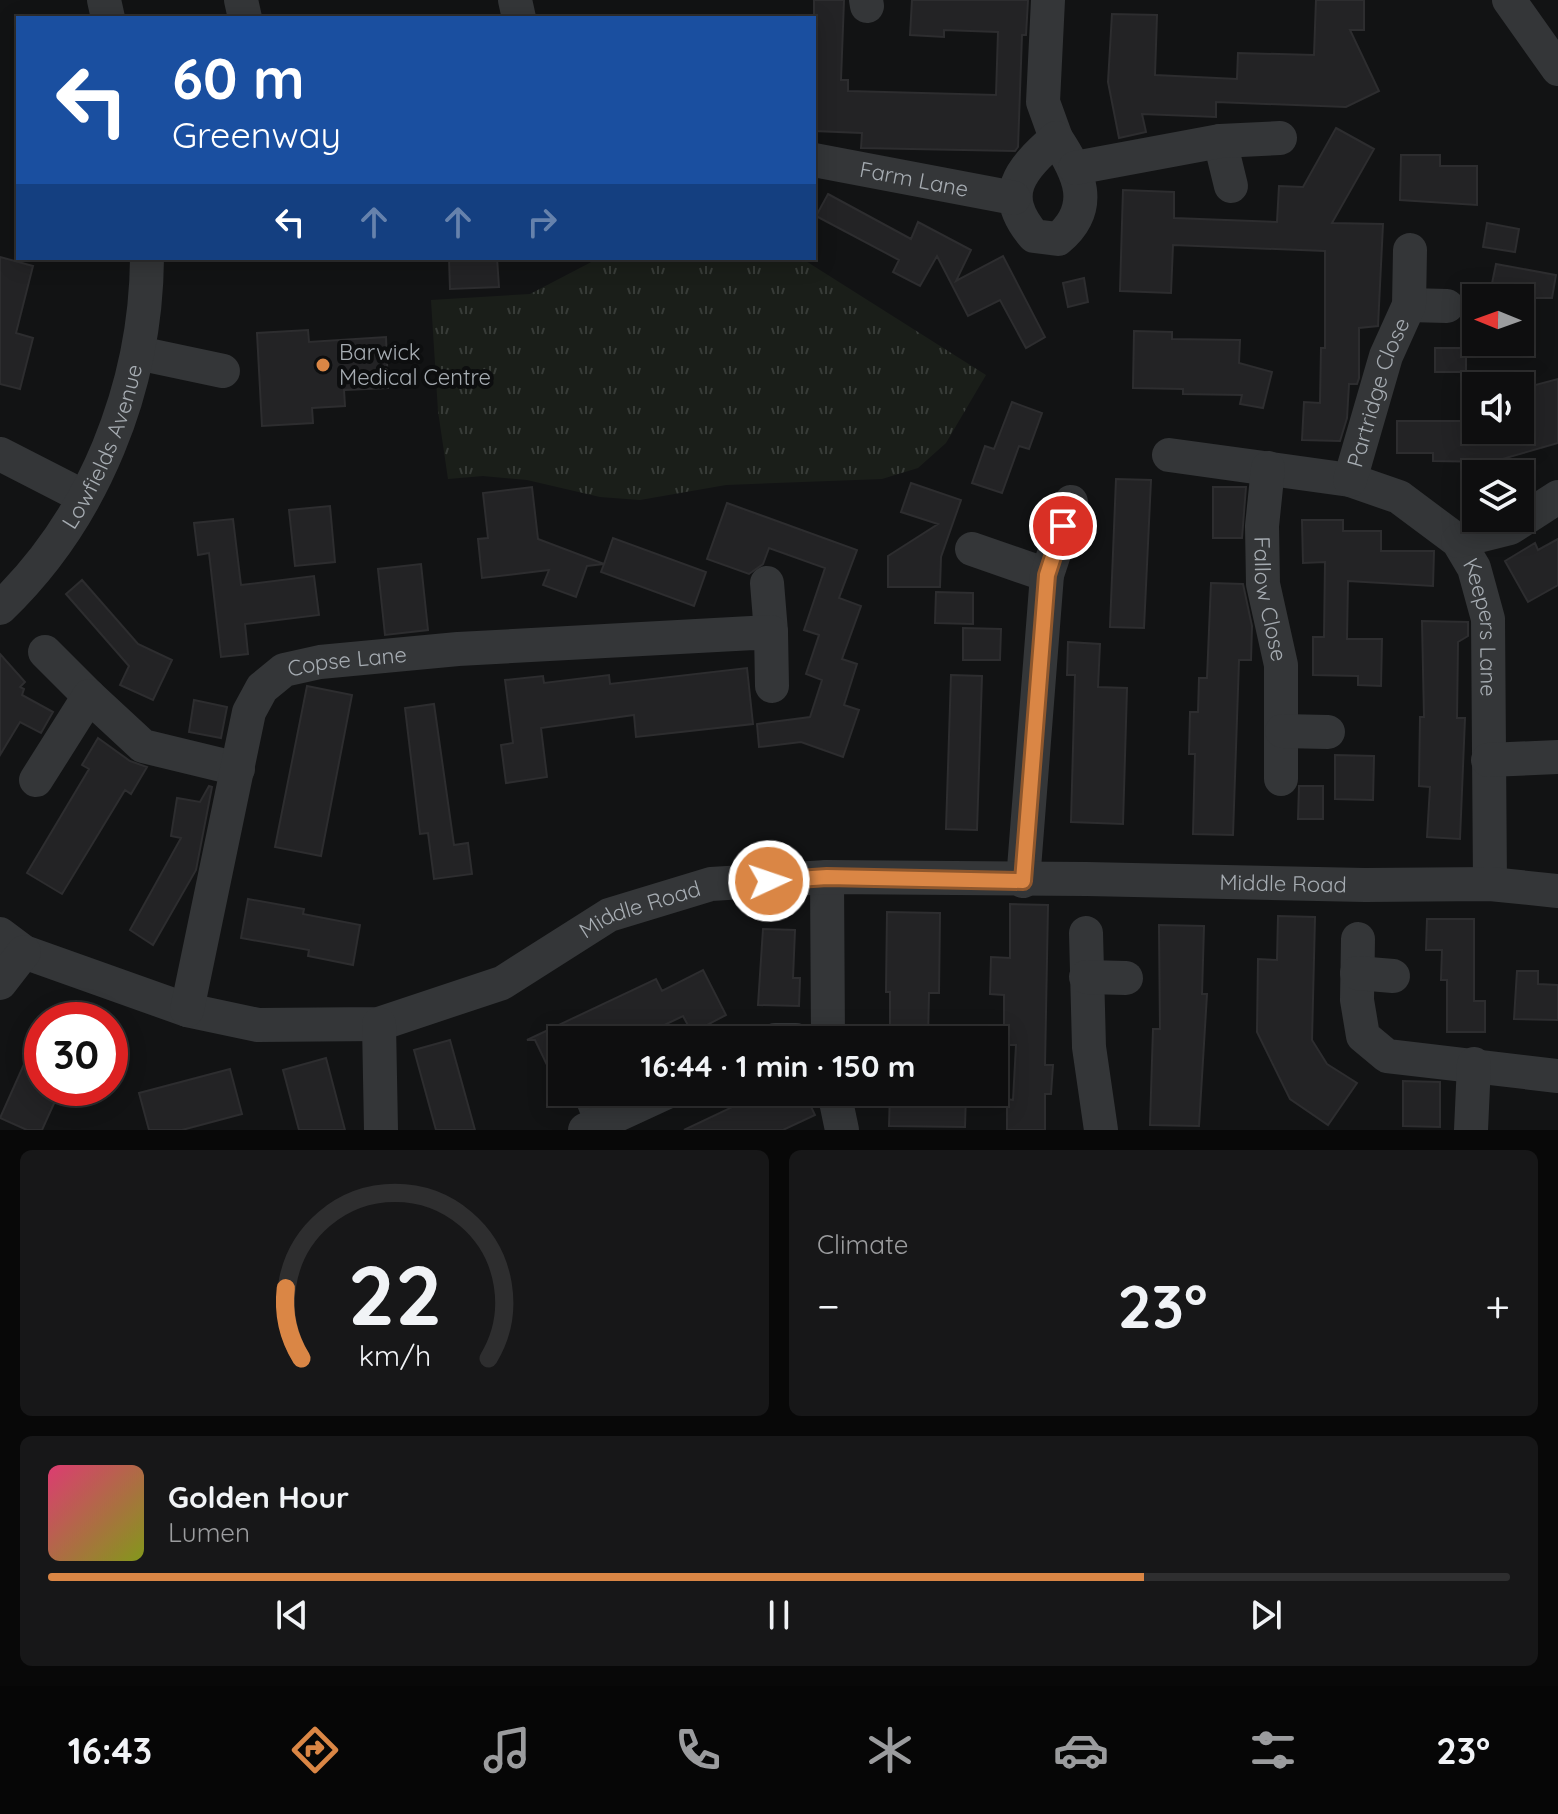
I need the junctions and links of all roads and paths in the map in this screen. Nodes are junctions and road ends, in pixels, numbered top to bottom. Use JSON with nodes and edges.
{"nodes":[{"id":1,"x":1048,"y":0,"type":"edge"},
{"id":2,"x":1509,"y":0,"type":"edge"},
{"id":3,"x":1558,"y":69,"type":"edge"},
{"id":4,"x":1056,"y":138,"type":"junction"},
{"id":5,"x":1280,"y":138,"type":"dead end"},
{"id":6,"x":1220,"y":141,"type":"junction"},
{"id":7,"x":816,"y":160,"type":"edge"},
{"id":8,"x":1075,"y":168,"type":"junction"},
{"id":9,"x":1231,"y":186,"type":"dead end"},
{"id":10,"x":1014,"y":198,"type":"junction"},
{"id":11,"x":1410,"y":250,"type":"dead end"},
{"id":12,"x":147,"y":260,"type":"edge"},
{"id":13,"x":1409,"y":305,"type":"junction"},
{"id":14,"x":1447,"y":306,"type":"dead end"},
{"id":15,"x":138,"y":353,"type":"junction"},
{"id":16,"x":223,"y":371,"type":"dead end"},
{"id":17,"x":0,"y":454,"type":"edge"},
{"id":18,"x":1169,"y":455,"type":"dead end"},
{"id":19,"x":1268,"y":468,"type":"junction"},
{"id":20,"x":1350,"y":480,"type":"junction"},
{"id":21,"x":84,"y":497,"type":"junction"},
{"id":22,"x":1558,"y":497,"type":"edge"},
{"id":23,"x":1071,"y":502,"type":"dead end"},
{"id":24,"x":1458,"y":541,"type":"junction"},
{"id":25,"x":972,"y":549,"type":"dead end"},
{"id":26,"x":1047,"y":575,"type":"junction"},
{"id":27,"x":767,"y":583,"type":"dead end"},
{"id":28,"x":0,"y":608,"type":"edge"},
{"id":29,"x":771,"y":632,"type":"junction"},
{"id":30,"x":45,"y":652,"type":"dead end"},
{"id":31,"x":772,"y":686,"type":"dead end"},
{"id":32,"x":89,"y":696,"type":"junction"},
{"id":33,"x":1282,"y":731,"type":"junction"},
{"id":34,"x":1328,"y":732,"type":"dead end"},
{"id":35,"x":1558,"y":757,"type":"edge"},
{"id":36,"x":1488,"y":760,"type":"junction"},
{"id":37,"x":238,"y":769,"type":"junction"},
{"id":38,"x":1281,"y":779,"type":"dead end"},
{"id":39,"x":36,"y":780,"type":"dead end"},
{"id":40,"x":827,"y":877,"type":"junction"},
{"id":41,"x":1023,"y":881,"type":"junction"},
{"id":42,"x":1490,"y":884,"type":"junction"},
{"id":43,"x":1558,"y":891,"type":"edge"},
{"id":44,"x":1086,"y":933,"type":"dead end"},
{"id":45,"x":1358,"y":939,"type":"dead end"},
{"id":46,"x":12,"y":943,"type":"edge"},
{"id":47,"x":1357,"y":973,"type":"junction"},
{"id":48,"x":1393,"y":976,"type":"dead end"},
{"id":49,"x":1086,"y":977,"type":"junction"},
{"id":50,"x":1126,"y":978,"type":"dead end"},
{"id":51,"x":0,"y":983,"type":"edge"},
{"id":52,"x":187,"y":1010,"type":"junction"},
{"id":53,"x":379,"y":1024,"type":"junction"},
{"id":54,"x":828,"y":1026,"type":"edge"},
{"id":55,"x":1474,"y":1064,"type":"junction"},
{"id":56,"x":1558,"y":1076,"type":"edge"},
{"id":57,"x":622,"y":1106,"type":"edge"},
{"id":58,"x":837,"y":1106,"type":"edge"},
{"id":59,"x":593,"y":1115,"type":"edge"},
{"id":60,"x":381,"y":1130,"type":"edge"},
{"id":61,"x":842,"y":1130,"type":"edge"},
{"id":62,"x":1101,"y":1130,"type":"edge"},
{"id":63,"x":1471,"y":1130,"type":"edge"}],
"edges":[{"from":1,"to":4,"type":"street"},
{"from":2,"to":3,"type":"street"},
{"from":4,"to":8,"type":"street"},
{"from":4,"to":10,"type":"street"},
{"from":5,"to":6,"type":"street"},
{"from":6,"to":8,"type":"street"},
{"from":6,"to":9,"type":"street"},
{"from":7,"to":10,"type":"street","name":"Farm Lane"},
{"from":8,"to":10,"type":"street"},
{"from":11,"to":13,"type":"street","name":"Partridge Close"},
{"from":12,"to":15,"type":"street","name":"Lowfields Avenue"},
{"from":13,"to":14,"type":"street","name":"Partridge Close"},
{"from":13,"to":20,"type":"street","name":"Partridge Close"},
{"from":15,"to":16,"type":"street"},
{"from":15,"to":21,"type":"street","name":"Lowfields Avenue"},
{"from":17,"to":21,"type":"street"},
{"from":18,"to":19,"type":"street","name":"Keepers Lane"},
{"from":19,"to":20,"type":"street","name":"Keepers Lane"},
{"from":19,"to":33,"type":"street","name":"Fallow Close"},
{"from":20,"to":24,"type":"street","name":"Keepers Lane"},
{"from":21,"to":28,"type":"street","name":"Lowfields Avenue"},
{"from":22,"to":24,"type":"street"},
{"from":23,"to":26,"type":"street"},
{"from":24,"to":36,"type":"street","name":"Keepers Lane"},
{"from":25,"to":26,"type":"street"},
{"from":26,"to":41,"type":"street"},
{"from":27,"to":29,"type":"street"},
{"from":29,"to":31,"type":"street"},
{"from":29,"to":37,"type":"street","name":"Copse Lane"},
{"from":30,"to":32,"type":"street"},
{"from":32,"to":37,"type":"street"},
{"from":32,"to":39,"type":"street"},
{"from":33,"to":34,"type":"street"},
{"from":33,"to":38,"type":"street","name":"Fallow Close"},
{"from":35,"to":36,"type":"street"},
{"from":36,"to":42,"type":"street","name":"Keepers Lane"},
{"from":37,"to":52,"type":"street","name":"Copse Lane"},
{"from":40,"to":41,"type":"street","name":"Middle Road"},
{"from":40,"to":53,"type":"street","name":"Middle Road"},
{"from":40,"to":54,"type":"street"},
{"from":41,"to":42,"type":"street","name":"Middle Road"},
{"from":42,"to":43,"type":"street","name":"Middle Road"},
{"from":44,"to":49,"type":"street"},
{"from":45,"to":47,"type":"street"},
{"from":46,"to":51,"type":"street"},
{"from":46,"to":52,"type":"street","name":"Middle Road"},
{"from":47,"to":48,"type":"street"},
{"from":47,"to":55,"type":"street"},
{"from":49,"to":50,"type":"street"},
{"from":49,"to":62,"type":"street"},
{"from":52,"to":53,"type":"street","name":"Middle Road"},
{"from":53,"to":60,"type":"street"},
{"from":55,"to":56,"type":"street"},
{"from":55,"to":63,"type":"street"},
{"from":57,"to":59,"type":"street"},
{"from":58,"to":61,"type":"street"}]}
